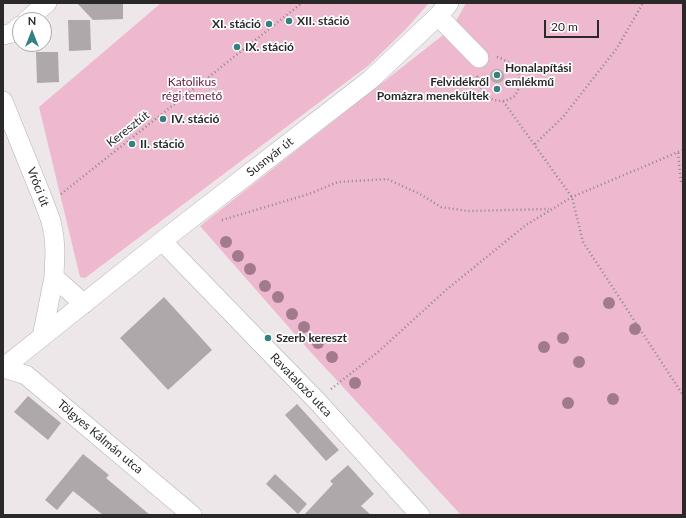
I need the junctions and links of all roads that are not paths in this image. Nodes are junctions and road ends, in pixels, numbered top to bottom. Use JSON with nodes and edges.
{"nodes":[{"id":1,"x":47,"y":3,"type":"edge"},
{"id":2,"x":444,"y":9,"type":"edge"},
{"id":3,"x":36,"y":12,"type":"edge"},
{"id":4,"x":479,"y":58,"type":"road end"},
{"id":5,"x":3,"y":101,"type":"edge"},
{"id":6,"x":162,"y":242,"type":"junction"},
{"id":7,"x":54,"y":277,"type":"junction"},
{"id":8,"x":84,"y":304,"type":"junction"},
{"id":9,"x":42,"y":337,"type":"junction"},
{"id":10,"x":3,"y":368,"type":"edge"},
{"id":11,"x":184,"y":512,"type":"edge"},
{"id":12,"x":420,"y":515,"type":"edge"}],
"edges":[{"from":1,"to":3,"type":"street"},
{"from":2,"to":4,"type":"street"},
{"from":2,"to":6,"type":"street","name":"Susnyár út"},
{"from":5,"to":7,"type":"street","name":"Vróci út"},
{"from":6,"to":8,"type":"street","name":"Susnyár út"},
{"from":6,"to":12,"type":"street","name":"Ravatalozó utca"},
{"from":7,"to":8,"type":"street"},
{"from":7,"to":9,"type":"street","name":"Vróci út"},
{"from":8,"to":9,"type":"street","name":"Susnyár út"},
{"from":9,"to":10,"type":"street","name":"Susnyár út"},
{"from":10,"to":11,"type":"street","name":"Tölgyes Kálmán utca"}]}
